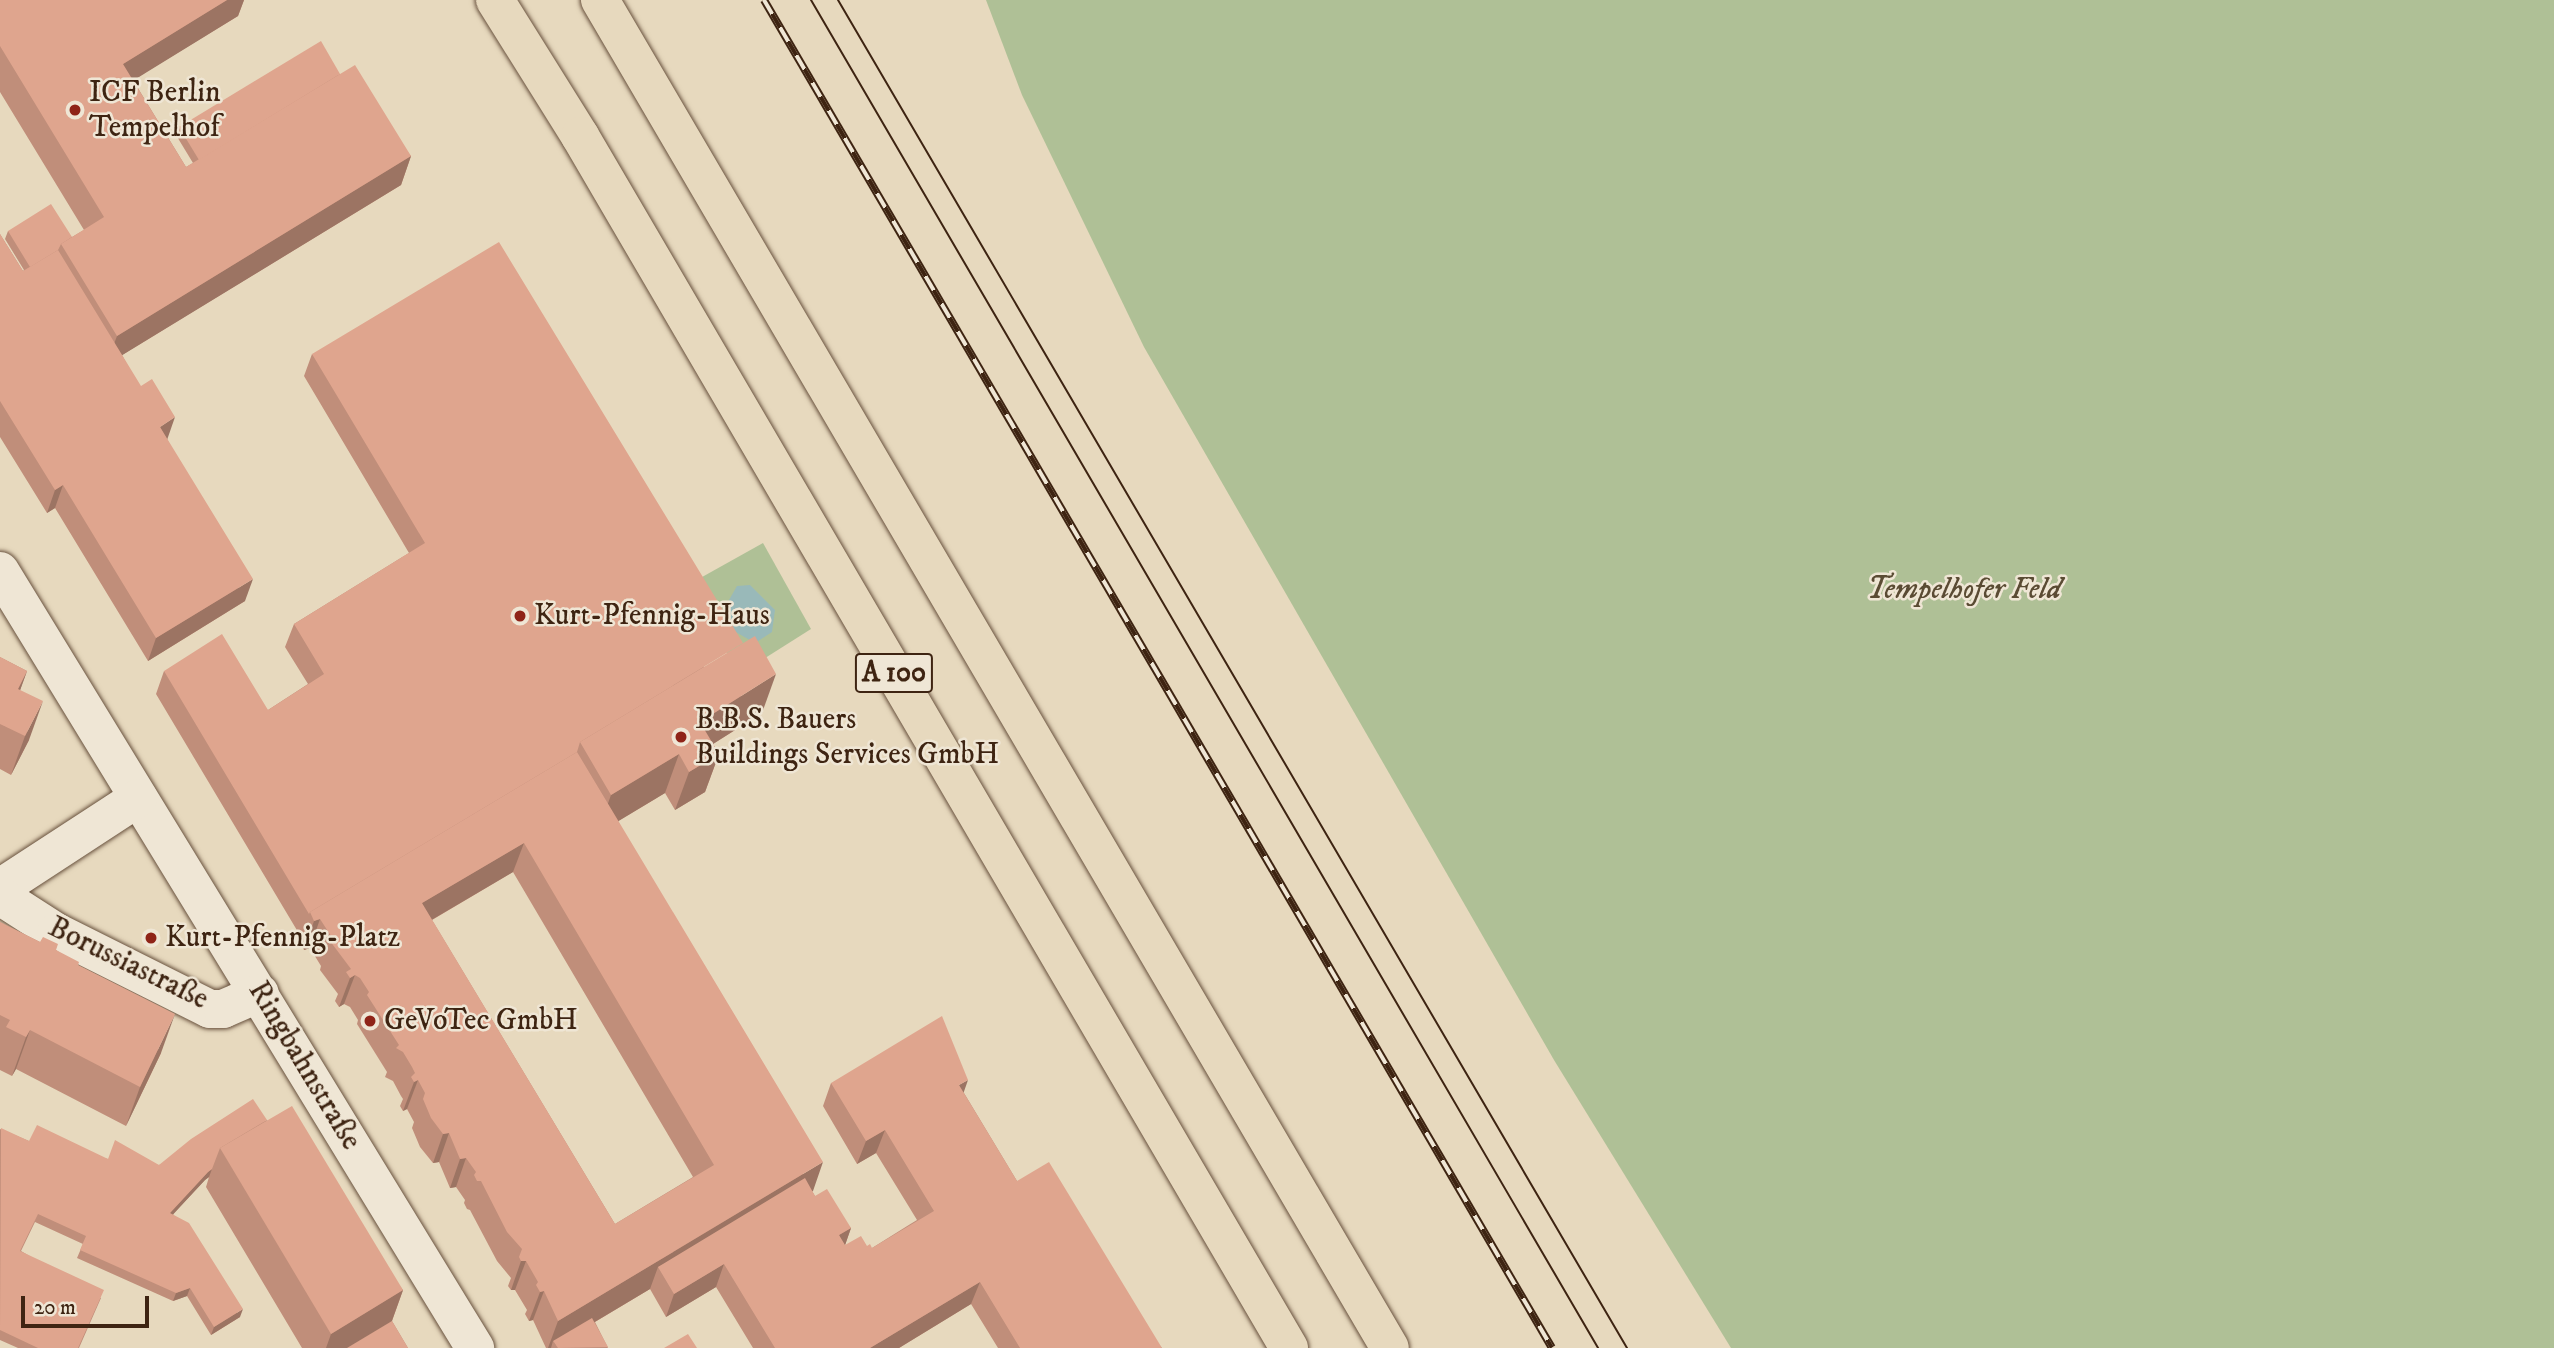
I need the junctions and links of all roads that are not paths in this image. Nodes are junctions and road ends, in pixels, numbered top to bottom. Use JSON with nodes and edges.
{"nodes":[{"id":1,"x":495,"y":0,"type":"edge"},
{"id":2,"x":600,"y":0,"type":"edge"},
{"id":3,"x":0,"y":570,"type":"edge"},
{"id":4,"x":138,"y":798,"type":"junction"},
{"id":5,"x":0,"y":888,"type":"edge"},
{"id":6,"x":0,"y":896,"type":"edge"},
{"id":7,"x":260,"y":993,"type":"junction"},
{"id":8,"x":475,"y":1348,"type":"edge"},
{"id":9,"x":1289,"y":1348,"type":"edge"},
{"id":10,"x":1390,"y":1348,"type":"edge"}],
"edges":[{"from":1,"to":9,"type":"highway","number":"A 100"},
{"from":2,"to":10,"type":"highway","number":"A 100"},
{"from":3,"to":4,"type":"street","name":"Ringbahnstraße"},
{"from":4,"to":5,"type":"street"},
{"from":4,"to":7,"type":"street","name":"Ringbahnstraße"},
{"from":6,"to":7,"type":"street","name":"Borussiastraße"},
{"from":7,"to":8,"type":"street","name":"Ringbahnstraße"}]}
